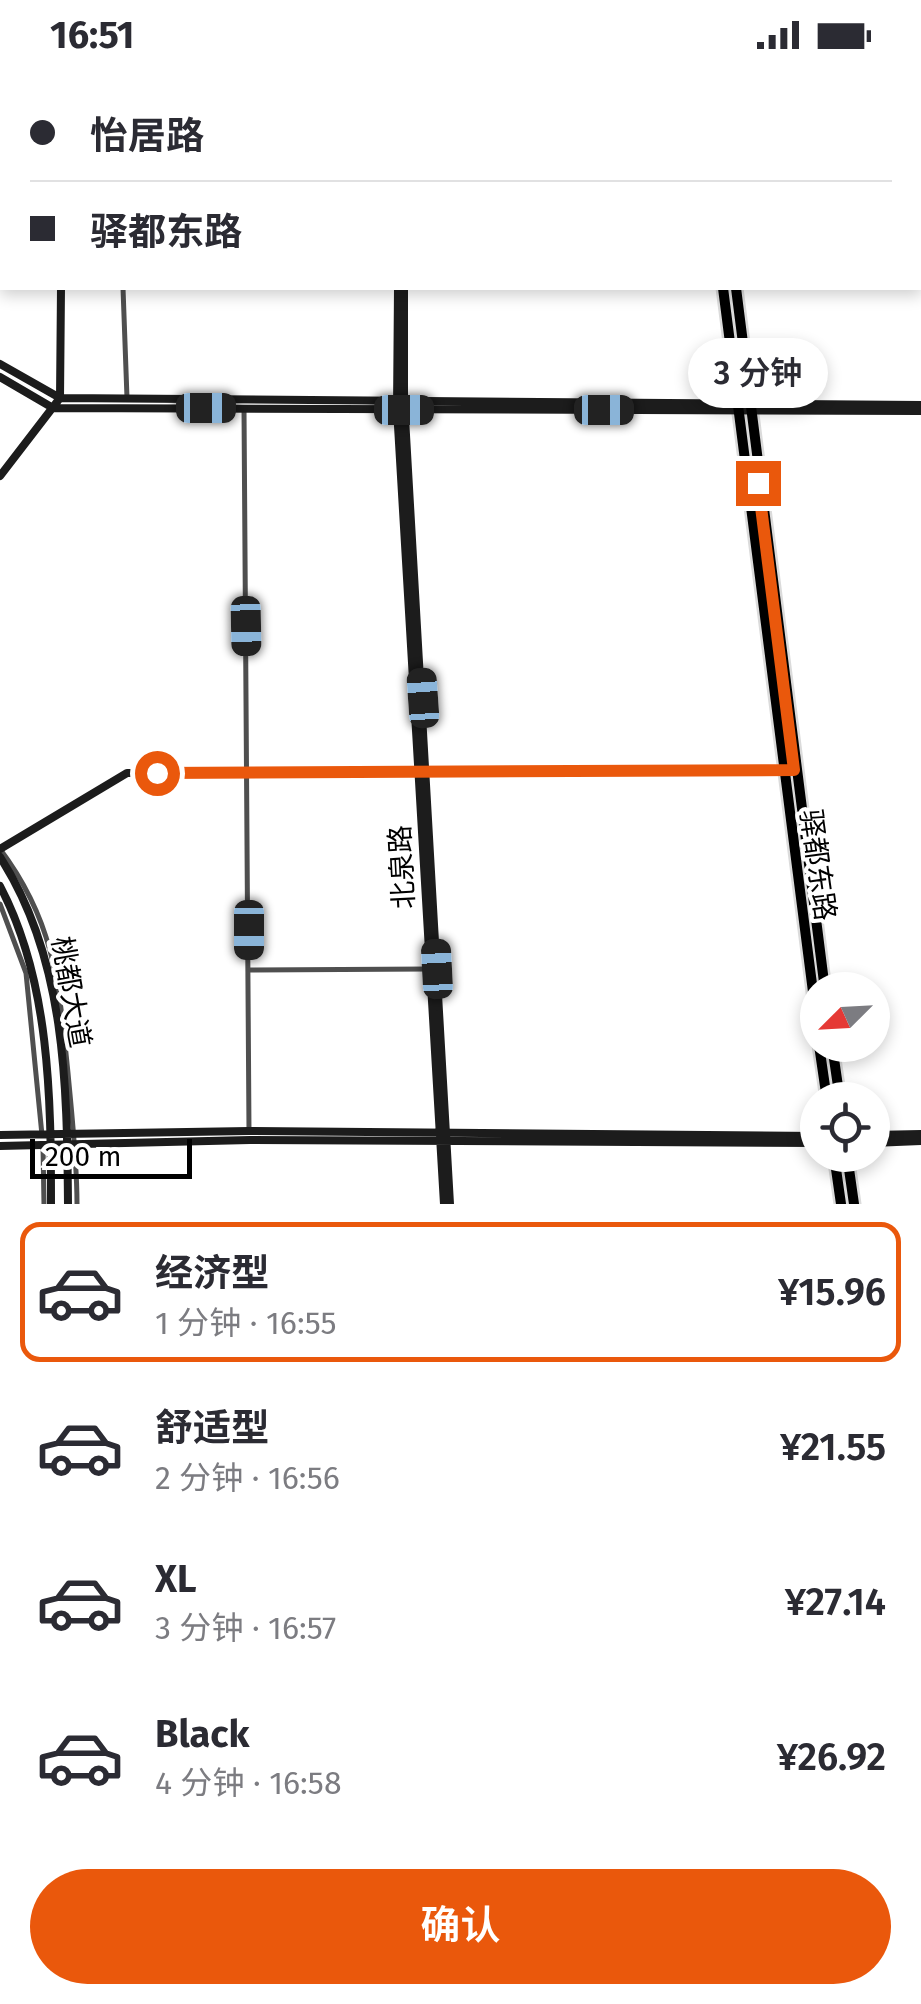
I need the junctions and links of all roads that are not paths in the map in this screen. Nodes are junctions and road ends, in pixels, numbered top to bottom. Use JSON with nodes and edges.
{"nodes":[{"id":1,"x":61,"y":290,"type":"edge"},
{"id":2,"x":122,"y":290,"type":"edge"},
{"id":3,"x":401,"y":290,"type":"edge"},
{"id":4,"x":724,"y":290,"type":"edge"},
{"id":5,"x":736,"y":290,"type":"edge"},
{"id":6,"x":0,"y":364,"type":"edge"},
{"id":7,"x":0,"y":377,"type":"edge"},
{"id":8,"x":60,"y":398,"type":"junction"},
{"id":9,"x":127,"y":398,"type":"junction"},
{"id":10,"x":401,"y":405,"type":"junction"},
{"id":11,"x":53,"y":408,"type":"junction"},
{"id":12,"x":736,"y":408,"type":"junction"},
{"id":13,"x":748,"y":408,"type":"junction"},
{"id":14,"x":921,"y":408,"type":"edge"},
{"id":15,"x":244,"y":409,"type":"junction"},
{"id":16,"x":0,"y":476,"type":"edge"},
{"id":17,"x":423,"y":770,"type":"junction"},
{"id":18,"x":788,"y":770,"type":"junction"},
{"id":19,"x":248,"y":772,"type":"junction"},
{"id":20,"x":0,"y":851,"type":"edge"},
{"id":21,"x":0,"y":886,"type":"edge"},
{"id":22,"x":0,"y":904,"type":"edge"},
{"id":23,"x":434,"y":969,"type":"junction"},
{"id":24,"x":249,"y":970,"type":"junction"},
{"id":25,"x":811,"y":972,"type":"edge"},
{"id":26,"x":822,"y":972,"type":"edge"},
{"id":27,"x":249,"y":1131,"type":"junction"},
{"id":28,"x":46,"y":1134,"type":"junction"},
{"id":29,"x":890,"y":1134,"type":"edge"},
{"id":30,"x":921,"y":1134,"type":"edge"},
{"id":31,"x":0,"y":1135,"type":"edge"},
{"id":32,"x":800,"y":1136,"type":"edge"},
{"id":33,"x":443,"y":1138,"type":"junction"},
{"id":34,"x":72,"y":1139,"type":"junction"},
{"id":35,"x":921,"y":1141,"type":"edge"},
{"id":36,"x":890,"y":1142,"type":"edge"},
{"id":37,"x":800,"y":1144,"type":"edge"},
{"id":38,"x":47,"y":1145,"type":"junction"},
{"id":39,"x":0,"y":1146,"type":"edge"},
{"id":40,"x":836,"y":1172,"type":"edge"},
{"id":41,"x":849,"y":1172,"type":"edge"},
{"id":42,"x":47,"y":1204,"type":"edge"},
{"id":43,"x":68,"y":1204,"type":"edge"},
{"id":44,"x":77,"y":1204,"type":"edge"},
{"id":45,"x":447,"y":1204,"type":"edge"},
{"id":46,"x":841,"y":1204,"type":"edge"},
{"id":47,"x":854,"y":1204,"type":"edge"}],
"edges":[{"from":1,"to":8,"type":"street"},
{"from":2,"to":9,"type":"street"},
{"from":3,"to":10,"type":"street","name":"北泉路"},
{"from":4,"to":12,"type":"highway","name":"驿都东路"},
{"from":5,"to":13,"type":"highway","name":"驿都东路"},
{"from":6,"to":8,"type":"street"},
{"from":7,"to":11,"type":"street"},
{"from":8,"to":9,"type":"street"},
{"from":8,"to":11,"type":"street"},
{"from":9,"to":10,"type":"street"},
{"from":10,"to":12,"type":"street"},
{"from":10,"to":15,"type":"street"},
{"from":10,"to":17,"type":"street","name":"北泉路"},
{"from":11,"to":15,"type":"street"},
{"from":11,"to":16,"type":"street"},
{"from":12,"to":13,"type":"street"},
{"from":12,"to":18,"type":"highway","name":"驿都东路"},
{"from":13,"to":14,"type":"street"},
{"from":13,"to":18,"type":"highway","name":"驿都东路"},
{"from":15,"to":19,"type":"street"},
{"from":17,"to":18,"type":"street"},
{"from":17,"to":19,"type":"street"},
{"from":17,"to":23,"type":"street","name":"北泉路"},
{"from":18,"to":25,"type":"highway","name":"驿都东路"},
{"from":18,"to":26,"type":"highway","name":"驿都东路"},
{"from":19,"to":20,"type":"street"},
{"from":19,"to":24,"type":"street"},
{"from":20,"to":34,"type":"street","name":"桃都大道"},
{"from":21,"to":28,"type":"street","name":"桃都大道"},
{"from":22,"to":28,"type":"street"},
{"from":23,"to":24,"type":"street"},
{"from":23,"to":33,"type":"street","name":"北泉路"},
{"from":24,"to":27,"type":"street"},
{"from":27,"to":33,"type":"street"},
{"from":27,"to":34,"type":"street"},
{"from":28,"to":31,"type":"street"},
{"from":28,"to":34,"type":"street"},
{"from":28,"to":38,"type":"street","name":"桃都大道"},
{"from":29,"to":30,"type":"street"},
{"from":32,"to":33,"type":"street"},
{"from":33,"to":34,"type":"street"},
{"from":33,"to":37,"type":"street"},
{"from":33,"to":45,"type":"street","name":"北泉路"},
{"from":34,"to":38,"type":"street"},
{"from":34,"to":43,"type":"street","name":"桃都大道"},
{"from":34,"to":44,"type":"street"},
{"from":35,"to":36,"type":"street"},
{"from":38,"to":39,"type":"street"},
{"from":38,"to":42,"type":"street","name":"桃都大道"},
{"from":40,"to":46,"type":"highway"},
{"from":41,"to":47,"type":"highway"}]}
